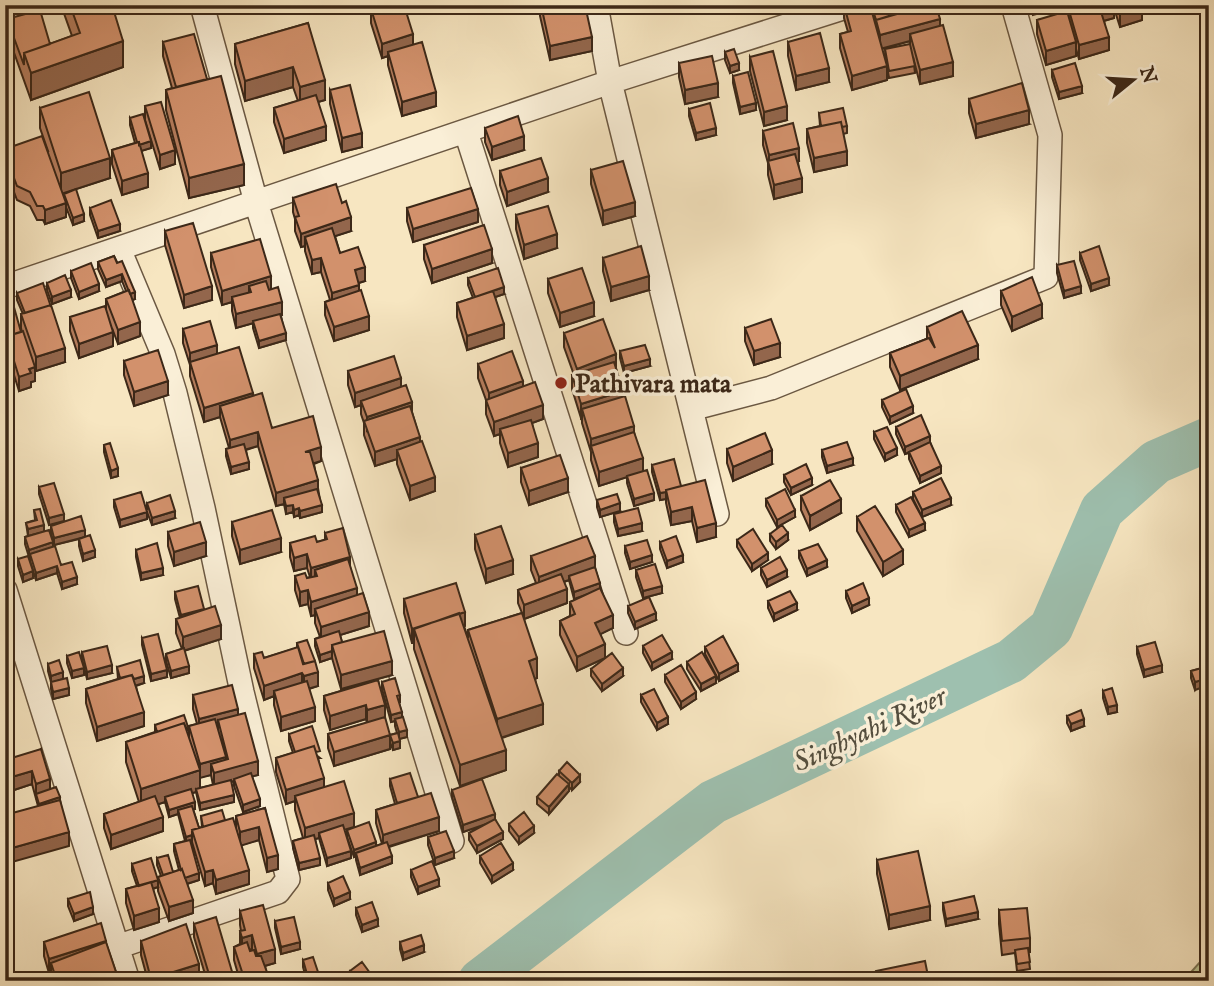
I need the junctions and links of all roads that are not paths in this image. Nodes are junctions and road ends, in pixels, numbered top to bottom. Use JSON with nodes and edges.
{"nodes":[{"id":1,"x":202,"y":5,"type":"edge"},
{"id":2,"x":596,"y":5,"type":"edge"},
{"id":3,"x":852,"y":5,"type":"edge"},
{"id":4,"x":1013,"y":5,"type":"edge"},
{"id":5,"x":610,"y":82,"type":"junction"},
{"id":6,"x":466,"y":132,"type":"junction"},
{"id":7,"x":256,"y":202,"type":"junction"},
{"id":8,"x":119,"y":249,"type":"junction"},
{"id":9,"x":5,"y":287,"type":"edge"},
{"id":10,"x":691,"y":409,"type":"junction"},
{"id":11,"x":718,"y":514,"type":"dead end"},
{"id":12,"x":5,"y":590,"type":"edge"},
{"id":13,"x":626,"y":633,"type":"dead end"},
{"id":14,"x":452,"y":841,"type":"edge"},
{"id":15,"x":117,"y":947,"type":"junction"},
{"id":16,"x":128,"y":981,"type":"edge"}],
"edges":[{"from":1,"to":7,"type":"street"},
{"from":2,"to":5,"type":"street"},
{"from":3,"to":5,"type":"street"},
{"from":4,"to":10,"type":"street"},
{"from":5,"to":6,"type":"street"},
{"from":5,"to":10,"type":"street"},
{"from":6,"to":7,"type":"street"},
{"from":6,"to":13,"type":"street"},
{"from":7,"to":8,"type":"street"},
{"from":7,"to":14,"type":"street"},
{"from":8,"to":9,"type":"street"},
{"from":8,"to":15,"type":"street"},
{"from":10,"to":11,"type":"street"},
{"from":12,"to":15,"type":"street"},
{"from":15,"to":16,"type":"street"}]}
